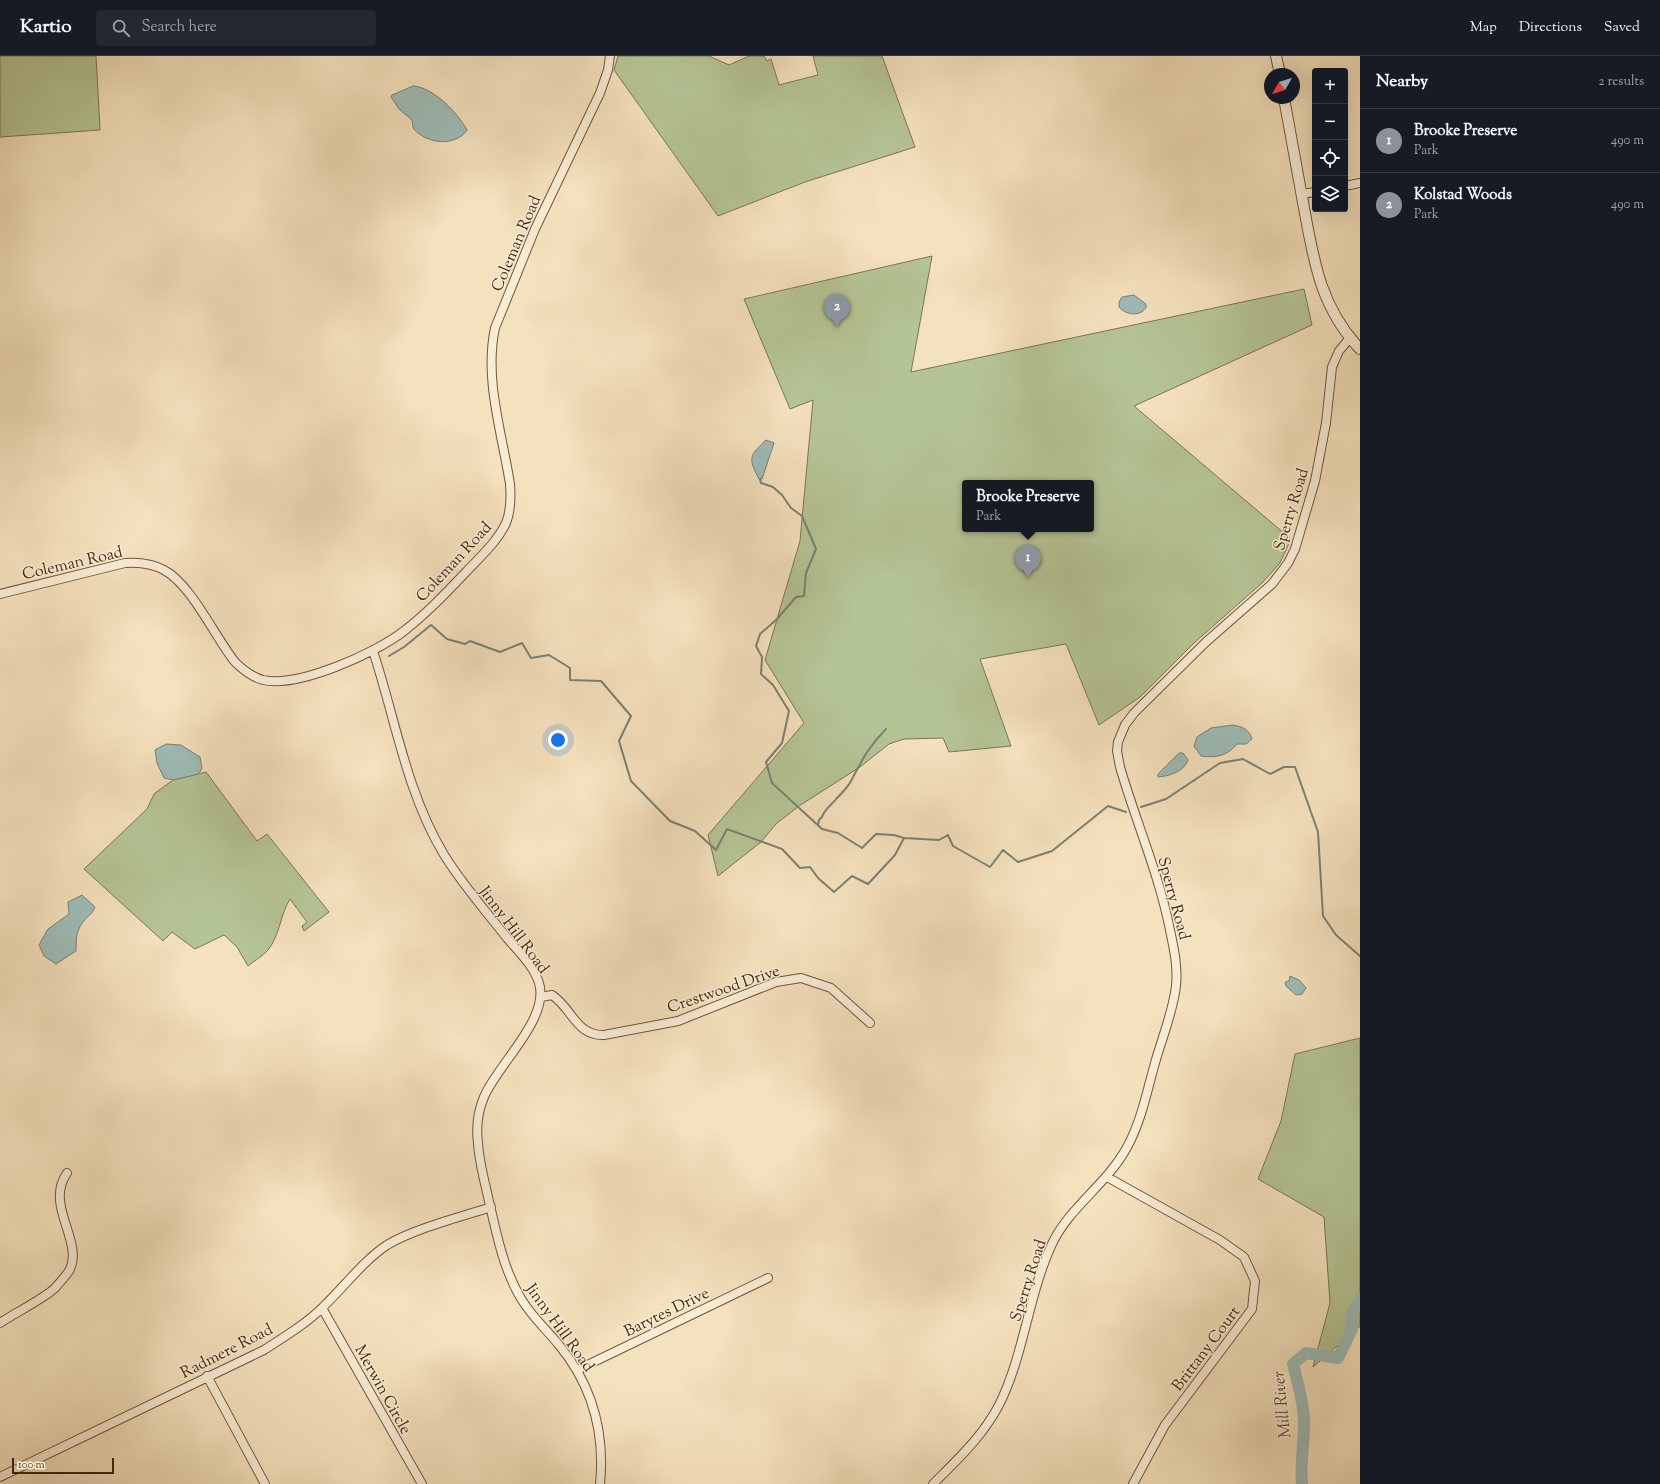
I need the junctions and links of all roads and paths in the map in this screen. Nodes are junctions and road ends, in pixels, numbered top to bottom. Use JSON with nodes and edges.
{"nodes":[{"id":1,"x":610,"y":56,"type":"edge"},
{"id":2,"x":1276,"y":56,"type":"edge"},
{"id":3,"x":1279,"y":68,"type":"edge"},
{"id":4,"x":1285,"y":104,"type":"edge"},
{"id":5,"x":1360,"y":183,"type":"edge"},
{"id":6,"x":1348,"y":185,"type":"edge"},
{"id":7,"x":1312,"y":192,"type":"edge"},
{"id":8,"x":1302,"y":194,"type":"junction"},
{"id":9,"x":1350,"y":338,"type":"junction"},
{"id":10,"x":1360,"y":349,"type":"edge"},
{"id":11,"x":0,"y":594,"type":"edge"},
{"id":12,"x":373,"y":651,"type":"junction"},
{"id":13,"x":541,"y":997,"type":"junction"},
{"id":14,"x":870,"y":1023,"type":"dead end"},
{"id":15,"x":66,"y":1173,"type":"dead end"},
{"id":16,"x":1107,"y":1177,"type":"junction"},
{"id":17,"x":490,"y":1207,"type":"junction"},
{"id":18,"x":768,"y":1278,"type":"dead end"},
{"id":19,"x":322,"y":1308,"type":"junction"},
{"id":20,"x":0,"y":1323,"type":"edge"},
{"id":21,"x":576,"y":1370,"type":"junction"},
{"id":22,"x":207,"y":1376,"type":"junction"},
{"id":23,"x":0,"y":1477,"type":"edge"},
{"id":24,"x":266,"y":1484,"type":"edge"},
{"id":25,"x":422,"y":1484,"type":"edge"},
{"id":26,"x":600,"y":1484,"type":"edge"},
{"id":27,"x":933,"y":1484,"type":"edge"},
{"id":28,"x":1133,"y":1484,"type":"edge"}],
"edges":[{"from":1,"to":12,"type":"street","name":"Coleman Road"},
{"from":2,"to":3,"type":"street"},
{"from":4,"to":8,"type":"street"},
{"from":5,"to":6,"type":"street"},
{"from":7,"to":8,"type":"street"},
{"from":8,"to":9,"type":"street"},
{"from":9,"to":10,"type":"street"},
{"from":9,"to":16,"type":"street","name":"Sperry Road"},
{"from":11,"to":12,"type":"street","name":"Coleman Road"},
{"from":12,"to":13,"type":"street","name":"Jinny Hill Road"},
{"from":13,"to":14,"type":"street","name":"Crestwood Drive"},
{"from":13,"to":17,"type":"street","name":"Jinny Hill Road"},
{"from":15,"to":20,"type":"street"},
{"from":16,"to":27,"type":"street","name":"Sperry Road"},
{"from":16,"to":28,"type":"street","name":"Brittany Court"},
{"from":17,"to":19,"type":"street","name":"Radmere Road"},
{"from":17,"to":21,"type":"street","name":"Jinny Hill Road"},
{"from":18,"to":21,"type":"street","name":"Barytes Drive"},
{"from":19,"to":22,"type":"street","name":"Radmere Road"},
{"from":19,"to":25,"type":"street","name":"Merwin Circle"},
{"from":21,"to":26,"type":"street","name":"Jinny Hill Road"},
{"from":22,"to":23,"type":"street","name":"Radmere Road"},
{"from":22,"to":24,"type":"street"}]}
